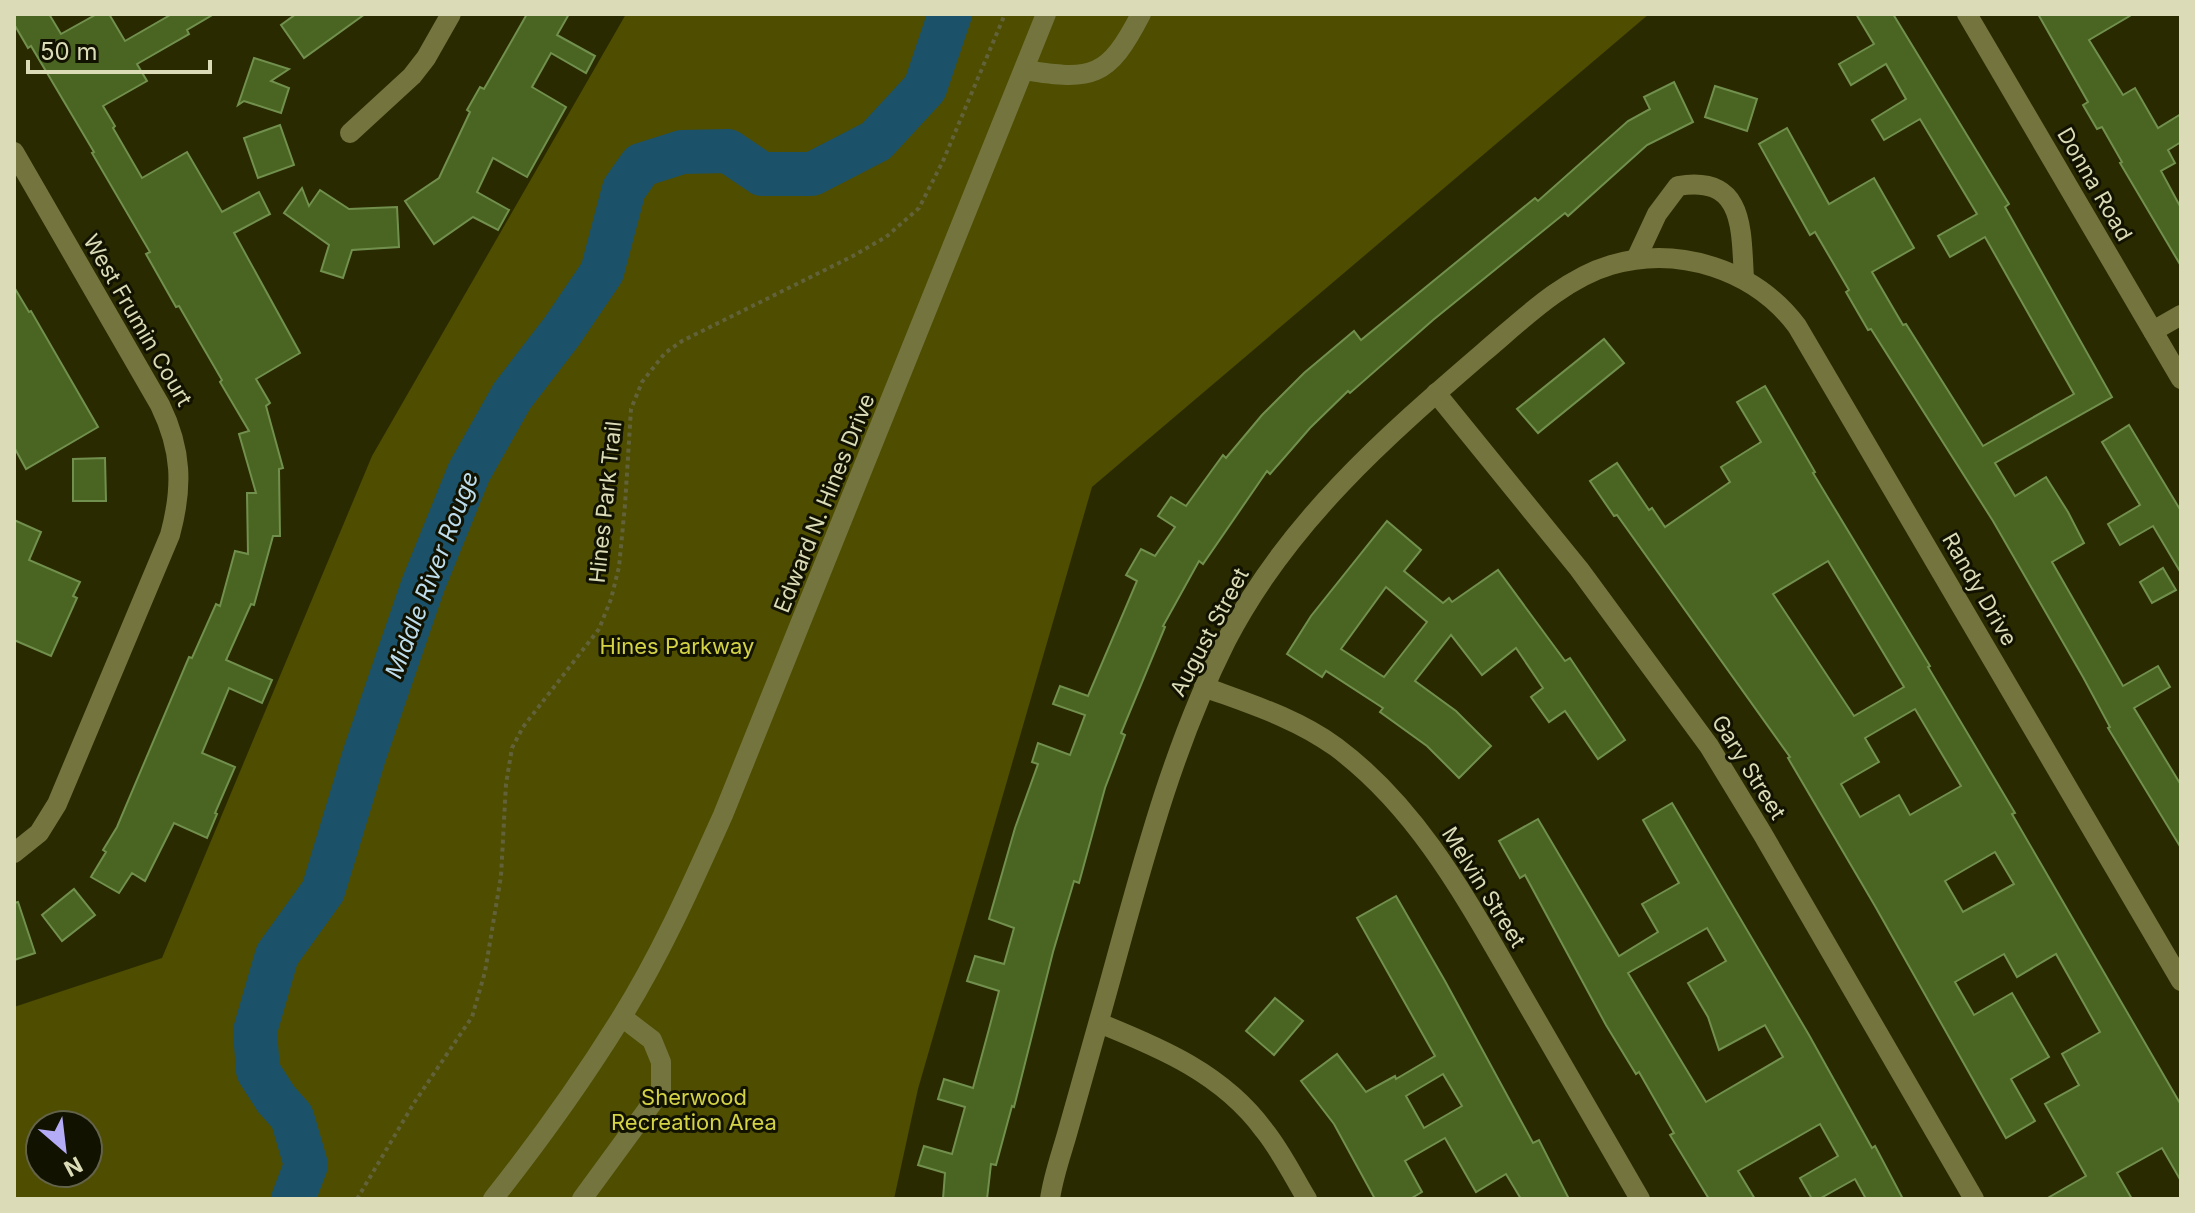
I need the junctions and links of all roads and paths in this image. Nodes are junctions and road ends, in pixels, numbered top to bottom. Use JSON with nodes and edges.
{"nodes":[{"id":1,"x":451,"y":14,"type":"edge"},
{"id":2,"x":1005,"y":14,"type":"edge"},
{"id":3,"x":1046,"y":14,"type":"edge"},
{"id":4,"x":1141,"y":14,"type":"edge"},
{"id":5,"x":1967,"y":14,"type":"edge"},
{"id":6,"x":1024,"y":70,"type":"junction"},
{"id":7,"x":350,"y":133,"type":"dead end"},
{"id":8,"x":14,"y":152,"type":"edge"},
{"id":9,"x":1636,"y":259,"type":"junction"},
{"id":10,"x":1698,"y":263,"type":"joint"},
{"id":11,"x":1744,"y":279,"type":"junction"},
{"id":12,"x":2181,"y":315,"type":"edge"},
{"id":13,"x":2153,"y":331,"type":"junction"},
{"id":14,"x":2181,"y":379,"type":"edge"},
{"id":15,"x":1436,"y":393,"type":"junction"},
{"id":16,"x":1204,"y":687,"type":"junction"},
{"id":17,"x":14,"y":853,"type":"edge"},
{"id":18,"x":2181,"y":981,"type":"edge"},
{"id":19,"x":622,"y":1017,"type":"junction"},
{"id":20,"x":1099,"y":1023,"type":"junction"},
{"id":21,"x":357,"y":1199,"type":"edge"},
{"id":22,"x":493,"y":1199,"type":"edge"},
{"id":23,"x":582,"y":1199,"type":"edge"},
{"id":24,"x":1050,"y":1199,"type":"edge"},
{"id":25,"x":1307,"y":1199,"type":"edge"},
{"id":26,"x":1640,"y":1199,"type":"edge"},
{"id":27,"x":1974,"y":1199,"type":"edge"}],
"edges":[{"from":1,"to":7,"type":"street"},
{"from":2,"to":21,"type":"path","name":"Hines Park Trail"},
{"from":3,"to":6,"type":"street","name":"Edward N. Hines Drive"},
{"from":4,"to":6,"type":"street"},
{"from":5,"to":13,"type":"street","name":"Donna Road"},
{"from":6,"to":19,"type":"street","name":"Edward N. Hines Drive"},
{"from":8,"to":17,"type":"street","name":"West Frumin Court"},
{"from":9,"to":10,"type":"street","name":"August Street"},
{"from":9,"to":11,"type":"street"},
{"from":9,"to":15,"type":"street","name":"August Street"},
{"from":10,"to":11,"type":"street","name":"Randy Drive"},
{"from":11,"to":18,"type":"street","name":"Randy Drive"},
{"from":12,"to":13,"type":"street"},
{"from":13,"to":14,"type":"street","name":"Donna Road"},
{"from":15,"to":16,"type":"street","name":"August Street"},
{"from":15,"to":27,"type":"street","name":"Gary Street"},
{"from":16,"to":20,"type":"street","name":"August Street"},
{"from":16,"to":26,"type":"street","name":"Melvin Street"},
{"from":19,"to":22,"type":"street","name":"Edward N. Hines Drive"},
{"from":19,"to":23,"type":"street"},
{"from":20,"to":24,"type":"street","name":"August Street"},
{"from":20,"to":25,"type":"street"}]}
